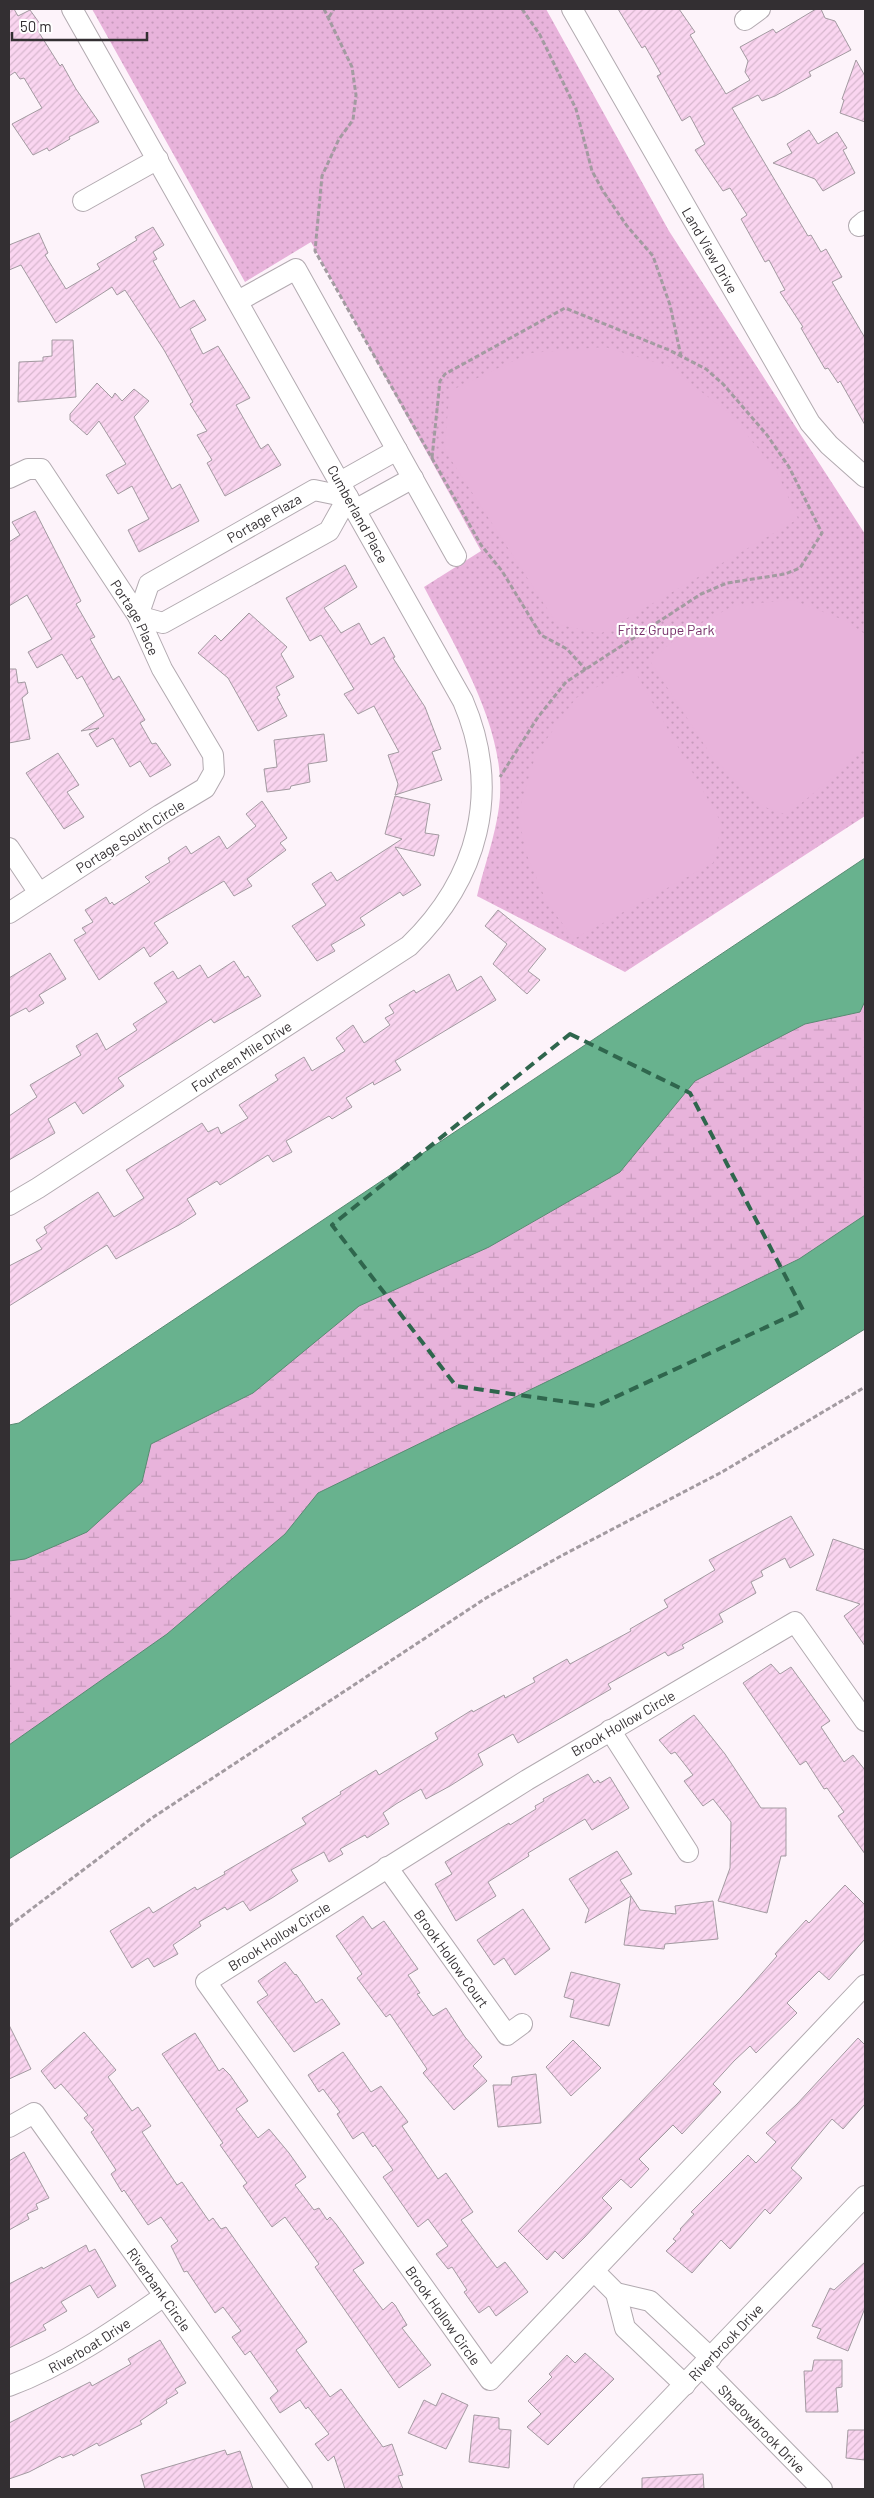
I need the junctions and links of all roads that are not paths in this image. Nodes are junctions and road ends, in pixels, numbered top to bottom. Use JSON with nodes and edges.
{"nodes":[{"id":1,"x":72,"y":9,"type":"edge"},
{"id":2,"x":572,"y":9,"type":"edge"},
{"id":3,"x":158,"y":160,"type":"junction"},
{"id":4,"x":83,"y":201,"type":"dead end"},
{"id":5,"x":238,"y":301,"type":"junction"},
{"id":6,"x":397,"y":450,"type":"junction"},
{"id":7,"x":865,"y":477,"type":"edge"},
{"id":8,"x":9,"y":478,"type":"edge"},
{"id":9,"x":412,"y":478,"type":"junction"},
{"id":10,"x":348,"y":496,"type":"junction"},
{"id":11,"x":456,"y":556,"type":"dead end"},
{"id":12,"x":138,"y":616,"type":"junction"},
{"id":13,"x":214,"y":772,"type":"joint"},
{"id":14,"x":9,"y":848,"type":"edge"},
{"id":15,"x":457,"y":887,"type":"joint"},
{"id":16,"x":39,"y":893,"type":"junction"},
{"id":17,"x":9,"y":913,"type":"edge"},
{"id":18,"x":9,"y":1205,"type":"edge"},
{"id":19,"x":865,"y":1721,"type":"edge"},
{"id":20,"x":610,"y":1730,"type":"junction"},
{"id":21,"x":688,"y":1852,"type":"dead end"},
{"id":22,"x":387,"y":1867,"type":"junction"},
{"id":23,"x":865,"y":1985,"type":"edge"},
{"id":24,"x":522,"y":2024,"type":"dead end"},
{"id":25,"x":9,"y":2127,"type":"edge"},
{"id":26,"x":865,"y":2196,"type":"edge"},
{"id":27,"x":594,"y":2271,"type":"junction"},
{"id":28,"x":616,"y":2293,"type":"junction"},
{"id":29,"x":164,"y":2296,"type":"junction"},
{"id":30,"x":707,"y":2363,"type":"junction"},
{"id":31,"x":685,"y":2385,"type":"junction"},
{"id":32,"x":9,"y":2386,"type":"edge"},
{"id":33,"x":302,"y":2489,"type":"edge"},
{"id":34,"x":584,"y":2489,"type":"edge"},
{"id":35,"x":822,"y":2489,"type":"edge"}],
"edges":[{"from":1,"to":3,"type":"street","name":"Cumberland Place"},
{"from":2,"to":7,"type":"street","name":"Land View Drive"},
{"from":3,"to":4,"type":"street"},
{"from":3,"to":5,"type":"street","name":"Cumberland Place"},
{"from":5,"to":6,"type":"street"},
{"from":5,"to":10,"type":"street","name":"Cumberland Place"},
{"from":6,"to":9,"type":"street"},
{"from":6,"to":10,"type":"street"},
{"from":8,"to":12,"type":"street","name":"Portage Place"},
{"from":9,"to":10,"type":"street"},
{"from":9,"to":11,"type":"street"},
{"from":10,"to":12,"type":"street"},
{"from":10,"to":12,"type":"street","name":"Portage Plaza"},
{"from":10,"to":15,"type":"street","name":"Cumberland Place"},
{"from":12,"to":13,"type":"street","name":"Portage Place"},
{"from":13,"to":16,"type":"street","name":"Portage South Circle"},
{"from":14,"to":16,"type":"street"},
{"from":15,"to":18,"type":"street","name":"Fourteen Mile Drive"},
{"from":16,"to":17,"type":"street","name":"Portage South Circle"},
{"from":19,"to":20,"type":"street","name":"Brook Hollow Circle"},
{"from":20,"to":21,"type":"street"},
{"from":20,"to":22,"type":"street","name":"Brook Hollow Circle"},
{"from":22,"to":24,"type":"street","name":"Brook Hollow Court"},
{"from":22,"to":27,"type":"street","name":"Brook Hollow Circle"},
{"from":23,"to":27,"type":"street","name":"Brook Hollow Circle"},
{"from":25,"to":29,"type":"street","name":"Riverbank Circle"},
{"from":26,"to":30,"type":"street","name":"Riverbrook Drive"},
{"from":27,"to":28,"type":"street"},
{"from":28,"to":30,"type":"street"},
{"from":28,"to":31,"type":"street"},
{"from":29,"to":32,"type":"street","name":"Riverboat Drive"},
{"from":29,"to":33,"type":"street","name":"Riverbank Circle"},
{"from":30,"to":31,"type":"street","name":"Riverbrook Drive"},
{"from":30,"to":35,"type":"street","name":"Shadowbrook Drive"},
{"from":31,"to":34,"type":"street","name":"Riverbrook Drive"}]}
